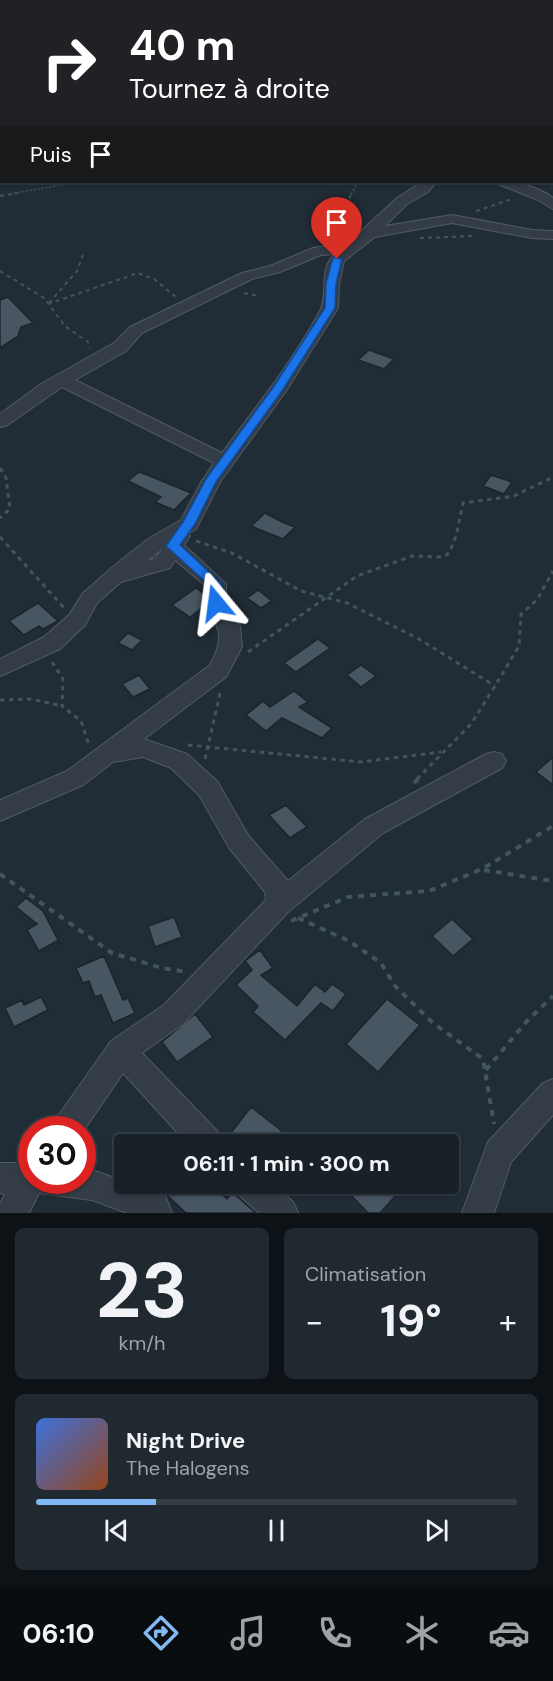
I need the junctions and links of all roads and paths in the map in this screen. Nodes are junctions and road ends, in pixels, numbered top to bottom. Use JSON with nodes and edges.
{"nodes":[{"id":1,"x":72,"y":183,"type":"edge"},
{"id":2,"x":357,"y":183,"type":"edge"},
{"id":3,"x":428,"y":183,"type":"edge"},
{"id":4,"x":503,"y":183,"type":"edge"},
{"id":5,"x":0,"y":196,"type":"edge"},
{"id":6,"x":548,"y":201,"type":"edge"},
{"id":7,"x":452,"y":219,"type":"junction"},
{"id":8,"x":369,"y":233,"type":"junction"},
{"id":9,"x":480,"y":235,"type":"dead end"},
{"id":10,"x":553,"y":235,"type":"edge"},
{"id":11,"x":414,"y":238,"type":"dead end"},
{"id":12,"x":352,"y":247,"type":"junction"},
{"id":13,"x":326,"y":250,"type":"junction"},
{"id":14,"x":83,"y":255,"type":"dead end"},
{"id":15,"x":0,"y":271,"type":"edge"},
{"id":16,"x":199,"y":299,"type":"junction"},
{"id":17,"x":48,"y":304,"type":"junction"},
{"id":18,"x":95,"y":361,"type":"junction"},
{"id":19,"x":62,"y":380,"type":"junction"},
{"id":20,"x":0,"y":422,"type":"edge"},
{"id":21,"x":224,"y":461,"type":"junction"},
{"id":22,"x":0,"y":468,"type":"edge"},
{"id":23,"x":553,"y":477,"type":"edge"},
{"id":24,"x":0,"y":518,"type":"edge"},
{"id":25,"x":180,"y":535,"type":"junction"},
{"id":26,"x":0,"y":537,"type":"edge"},
{"id":27,"x":553,"y":571,"type":"edge"},
{"id":28,"x":113,"y":578,"type":"junction"},
{"id":29,"x":328,"y":598,"type":"junction"},
{"id":30,"x":77,"y":620,"type":"junction"},
{"id":31,"x":52,"y":643,"type":"junction"},
{"id":32,"x":0,"y":668,"type":"edge"},
{"id":33,"x":218,"y":671,"type":"junction"},
{"id":34,"x":495,"y":686,"type":"junction"},
{"id":35,"x":0,"y":700,"type":"edge"},
{"id":36,"x":62,"y":706,"type":"junction"},
{"id":37,"x":183,"y":744,"type":"dead end"},
{"id":38,"x":209,"y":746,"type":"junction"},
{"id":39,"x":443,"y":752,"type":"junction"},
{"id":40,"x":99,"y":759,"type":"junction"},
{"id":41,"x":494,"y":761,"type":"dead end"},
{"id":42,"x":412,"y":784,"type":"dead end"},
{"id":43,"x":208,"y":788,"type":"junction"},
{"id":44,"x":0,"y":811,"type":"edge"},
{"id":45,"x":553,"y":826,"type":"edge"},
{"id":46,"x":482,"y":869,"type":"junction"},
{"id":47,"x":0,"y":874,"type":"edge"},
{"id":48,"x":553,"y":881,"type":"edge"},
{"id":49,"x":288,"y":915,"type":"junction"},
{"id":50,"x":210,"y":975,"type":"junction"},
{"id":51,"x":553,"y":996,"type":"edge"},
{"id":52,"x":121,"y":1051,"type":"junction"},
{"id":53,"x":486,"y":1070,"type":"junction"},
{"id":54,"x":553,"y":1093,"type":"edge"},
{"id":55,"x":77,"y":1116,"type":"edge"},
{"id":56,"x":199,"y":1134,"type":"edge"},
{"id":57,"x":499,"y":1153,"type":"junction"},
{"id":58,"x":96,"y":1186,"type":"edge"},
{"id":59,"x":20,"y":1194,"type":"edge"},
{"id":60,"x":261,"y":1194,"type":"edge"},
{"id":61,"x":12,"y":1213,"type":"edge"},
{"id":62,"x":156,"y":1213,"type":"edge"},
{"id":63,"x":282,"y":1213,"type":"edge"},
{"id":64,"x":478,"y":1213,"type":"edge"}],
"edges":[{"from":1,"to":5,"type":"path"},
{"from":2,"to":13,"type":"path"},
{"from":3,"to":8,"type":"street"},
{"from":4,"to":6,"type":"street"},
{"from":6,"to":7,"type":"path"},
{"from":7,"to":8,"type":"street"},
{"from":7,"to":10,"type":"street"},
{"from":8,"to":12,"type":"street"},
{"from":9,"to":11,"type":"path"},
{"from":12,"to":13,"type":"street"},
{"from":12,"to":21,"type":"street"},
{"from":13,"to":16,"type":"street"},
{"from":14,"to":17,"type":"path"},
{"from":15,"to":17,"type":"path"},
{"from":16,"to":17,"type":"path"},
{"from":16,"to":18,"type":"street"},
{"from":17,"to":18,"type":"path"},
{"from":18,"to":19,"type":"street"},
{"from":19,"to":20,"type":"street"},
{"from":19,"to":21,"type":"street"},
{"from":21,"to":25,"type":"street"},
{"from":22,"to":24,"type":"path"},
{"from":23,"to":29,"type":"path"},
{"from":25,"to":28,"type":"street"},
{"from":25,"to":28,"type":"street"},
{"from":25,"to":29,"type":"path"},
{"from":25,"to":33,"type":"street"},
{"from":26,"to":30,"type":"path"},
{"from":27,"to":34,"type":"path"},
{"from":28,"to":30,"type":"street"},
{"from":29,"to":33,"type":"path"},
{"from":29,"to":34,"type":"path"},
{"from":30,"to":31,"type":"street"},
{"from":31,"to":32,"type":"street"},
{"from":31,"to":36,"type":"path"},
{"from":33,"to":38,"type":"path"},
{"from":33,"to":40,"type":"street"},
{"from":34,"to":39,"type":"path"},
{"from":35,"to":36,"type":"path"},
{"from":36,"to":40,"type":"path"},
{"from":37,"to":38,"type":"path"},
{"from":38,"to":39,"type":"path"},
{"from":38,"to":43,"type":"path"},
{"from":39,"to":42,"type":"path"},
{"from":40,"to":43,"type":"street"},
{"from":40,"to":44,"type":"street"},
{"from":41,"to":49,"type":"street"},
{"from":43,"to":49,"type":"street"},
{"from":45,"to":46,"type":"path"},
{"from":46,"to":48,"type":"path"},
{"from":46,"to":49,"type":"path"},
{"from":47,"to":50,"type":"path"},
{"from":49,"to":50,"type":"street"},
{"from":49,"to":53,"type":"path"},
{"from":50,"to":52,"type":"street"},
{"from":51,"to":53,"type":"path"},
{"from":52,"to":55,"type":"street"},
{"from":52,"to":56,"type":"street"},
{"from":53,"to":57,"type":"path"},
{"from":54,"to":57,"type":"street"},
{"from":57,"to":64,"type":"street"},
{"from":58,"to":62,"type":"street"},
{"from":59,"to":61,"type":"street"},
{"from":60,"to":63,"type":"street"}]}
